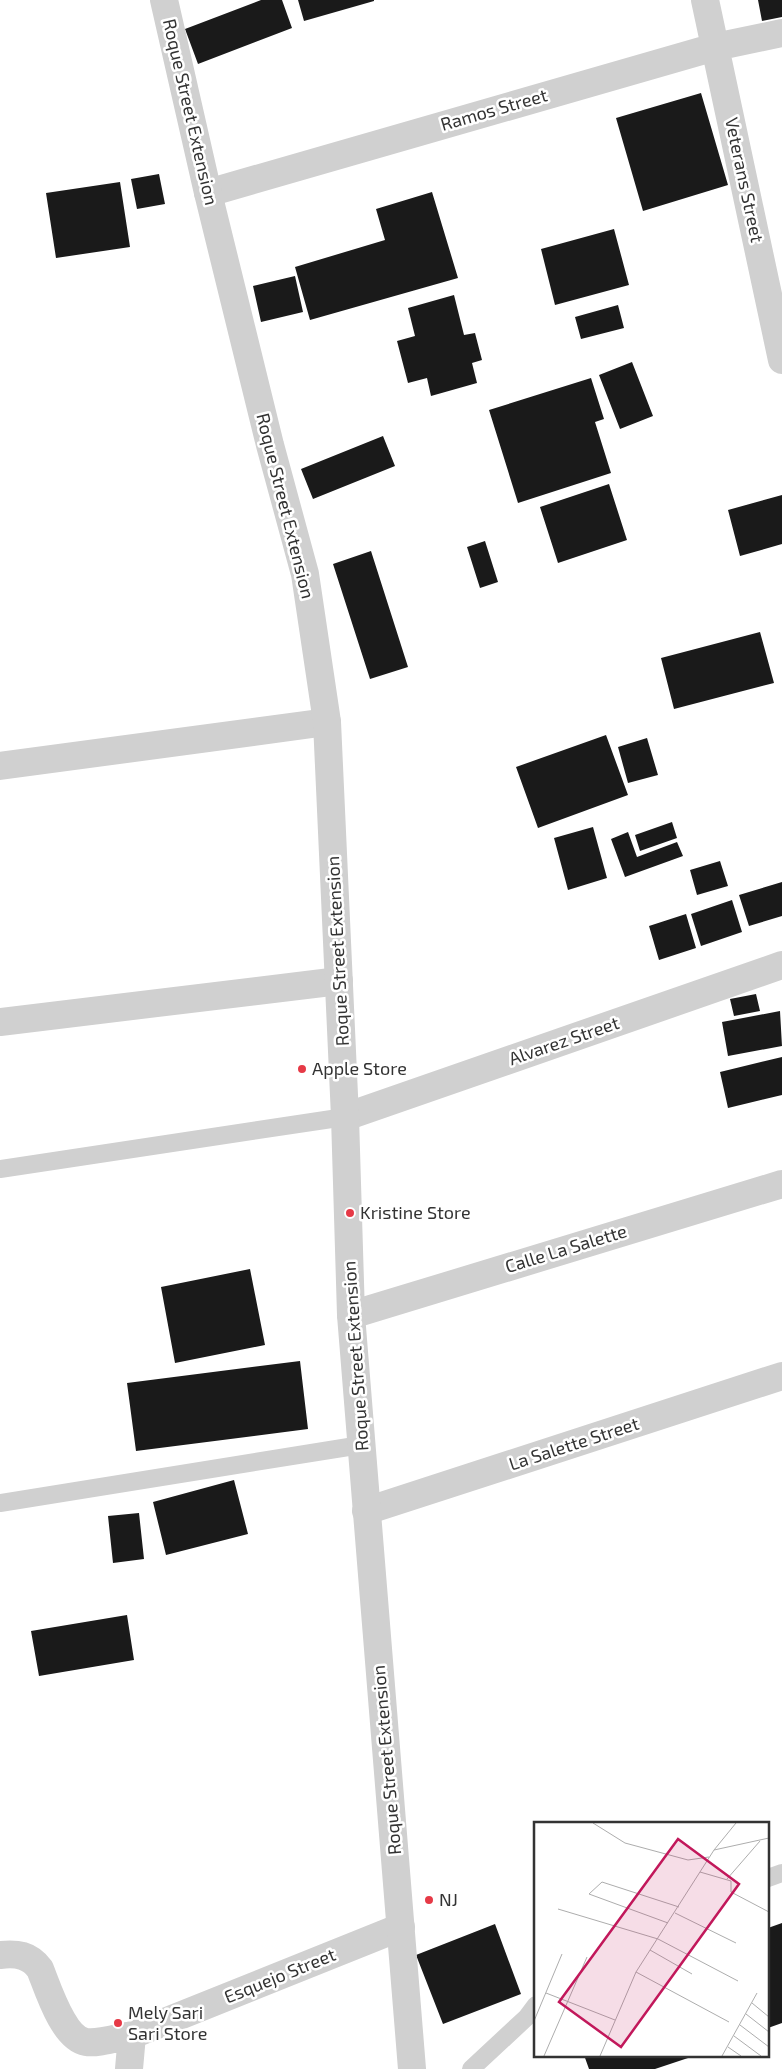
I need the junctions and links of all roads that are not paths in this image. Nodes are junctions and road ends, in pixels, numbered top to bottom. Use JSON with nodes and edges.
{"nodes":[{"id":1,"x":164,"y":0,"type":"edge"},
{"id":2,"x":705,"y":0,"type":"edge"},
{"id":3,"x":782,"y":33,"type":"edge"},
{"id":4,"x":715,"y":47,"type":"junction"},
{"id":5,"x":208,"y":193,"type":"junction"},
{"id":6,"x":782,"y":360,"type":"edge"},
{"id":7,"x":327,"y":722,"type":"junction"},
{"id":8,"x":0,"y":766,"type":"edge"},
{"id":9,"x":782,"y":965,"type":"edge"},
{"id":10,"x":339,"y":981,"type":"junction"},
{"id":11,"x":0,"y":1022,"type":"edge"},
{"id":12,"x":345,"y":1117,"type":"junction"},
{"id":13,"x":0,"y":1169,"type":"edge"},
{"id":14,"x":782,"y":1184,"type":"edge"},
{"id":15,"x":351,"y":1315,"type":"junction"},
{"id":16,"x":782,"y":1376,"type":"edge"},
{"id":17,"x":361,"y":1445,"type":"junction"},
{"id":18,"x":0,"y":1504,"type":"edge"},
{"id":19,"x":366,"y":1512,"type":"junction"},
{"id":20,"x":782,"y":1873,"type":"edge"},
{"id":21,"x":770,"y":1877,"type":"edge"},
{"id":22,"x":401,"y":1927,"type":"junction"},
{"id":23,"x":0,"y":1955,"type":"edge"},
{"id":24,"x":534,"y":2008,"type":"edge"},
{"id":25,"x":132,"y":2035,"type":"junction"},
{"id":26,"x":129,"y":2069,"type":"edge"},
{"id":27,"x":412,"y":2069,"type":"edge"},
{"id":28,"x":471,"y":2069,"type":"edge"}],
"edges":[{"from":1,"to":5,"type":"street","name":"Roque Street Extension"},
{"from":2,"to":4,"type":"street","name":"Veterans Street"},
{"from":3,"to":4,"type":"street","name":"Ramos Street"},
{"from":4,"to":5,"type":"street","name":"Ramos Street"},
{"from":4,"to":6,"type":"street","name":"Veterans Street"},
{"from":5,"to":7,"type":"street","name":"Roque Street Extension"},
{"from":7,"to":8,"type":"street"},
{"from":7,"to":10,"type":"street","name":"Roque Street Extension"},
{"from":9,"to":12,"type":"street","name":"Alvarez Street"},
{"from":10,"to":11,"type":"street"},
{"from":10,"to":12,"type":"street","name":"Roque Street Extension"},
{"from":12,"to":13,"type":"lane"},
{"from":12,"to":15,"type":"street","name":"Roque Street Extension"},
{"from":14,"to":15,"type":"street","name":"Calle La Salette"},
{"from":15,"to":17,"type":"street","name":"Roque Street Extension"},
{"from":16,"to":19,"type":"street","name":"La Salette Street"},
{"from":17,"to":18,"type":"lane"},
{"from":17,"to":19,"type":"street","name":"Roque Street Extension"},
{"from":19,"to":22,"type":"street","name":"Roque Street Extension"},
{"from":20,"to":21,"type":"lane"},
{"from":22,"to":25,"type":"street","name":"Esquejo Street"},
{"from":22,"to":27,"type":"street","name":"Roque Street Extension"},
{"from":23,"to":25,"type":"street","name":"Esquejo Street"},
{"from":24,"to":28,"type":"lane"},
{"from":25,"to":26,"type":"street"}]}
